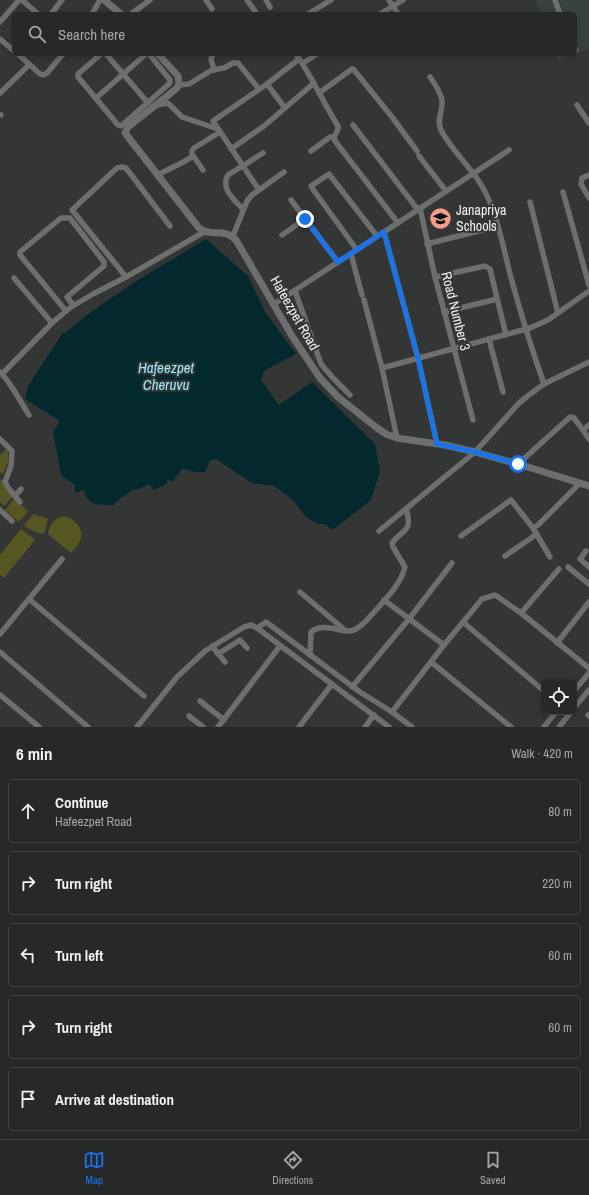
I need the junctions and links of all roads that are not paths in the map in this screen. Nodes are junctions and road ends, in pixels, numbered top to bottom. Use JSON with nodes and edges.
{"nodes":[{"id":1,"x":18,"y":0,"type":"edge"},
{"id":2,"x":22,"y":0,"type":"edge"},
{"id":3,"x":62,"y":0,"type":"edge"},
{"id":4,"x":100,"y":0,"type":"edge"},
{"id":5,"x":104,"y":0,"type":"edge"},
{"id":6,"x":206,"y":0,"type":"edge"},
{"id":7,"x":247,"y":0,"type":"edge"},
{"id":8,"x":266,"y":0,"type":"edge"},
{"id":9,"x":331,"y":0,"type":"edge"},
{"id":10,"x":389,"y":0,"type":"edge"},
{"id":11,"x":403,"y":0,"type":"edge"},
{"id":12,"x":555,"y":0,"type":"edge"},
{"id":13,"x":147,"y":1,"type":"edge"},
{"id":14,"x":393,"y":6,"type":"junction"},
{"id":15,"x":270,"y":7,"type":"dead end"},
{"id":16,"x":212,"y":9,"type":"dead end"},
{"id":17,"x":36,"y":12,"type":"edge"},
{"id":18,"x":53,"y":12,"type":"edge"},
{"id":19,"x":93,"y":12,"type":"edge"},
{"id":20,"x":119,"y":12,"type":"edge"},
{"id":21,"x":133,"y":12,"type":"edge"},
{"id":22,"x":256,"y":12,"type":"edge"},
{"id":23,"x":311,"y":12,"type":"edge"},
{"id":24,"x":383,"y":12,"type":"edge"},
{"id":25,"x":397,"y":12,"type":"edge"},
{"id":26,"x":559,"y":12,"type":"edge"},
{"id":27,"x":0,"y":22,"type":"edge"},
{"id":28,"x":0,"y":39,"type":"edge"},
{"id":29,"x":12,"y":49,"type":"edge"},
{"id":30,"x":21,"y":56,"type":"edge"},
{"id":31,"x":61,"y":56,"type":"edge"},
{"id":32,"x":99,"y":56,"type":"edge"},
{"id":33,"x":108,"y":56,"type":"edge"},
{"id":34,"x":146,"y":56,"type":"edge"},
{"id":35,"x":150,"y":56,"type":"edge"},
{"id":36,"x":160,"y":56,"type":"edge"},
{"id":37,"x":211,"y":56,"type":"edge"},
{"id":38,"x":310,"y":56,"type":"edge"},
{"id":39,"x":299,"y":59,"type":"edge"},
{"id":40,"x":29,"y":65,"type":"junction"},
{"id":41,"x":214,"y":70,"type":"junction"},
{"id":42,"x":123,"y":74,"type":"junction"},
{"id":43,"x":176,"y":74,"type":"junction"},
{"id":44,"x":430,"y":77,"type":"dead end"},
{"id":45,"x":170,"y":80,"type":"junction"},
{"id":46,"x":314,"y":83,"type":"junction"},
{"id":47,"x":267,"y":84,"type":"junction"},
{"id":48,"x":179,"y":85,"type":"junction"},
{"id":49,"x":1,"y":89,"type":"edge"},
{"id":50,"x":259,"y":89,"type":"junction"},
{"id":51,"x":319,"y":93,"type":"junction"},
{"id":52,"x":96,"y":98,"type":"junction"},
{"id":53,"x":148,"y":103,"type":"junction"},
{"id":54,"x":157,"y":105,"type":"junction"},
{"id":55,"x":577,"y":105,"type":"dead end"},
{"id":56,"x":285,"y":108,"type":"junction"},
{"id":57,"x":589,"y":123,"type":"edge"},
{"id":58,"x":353,"y":125,"type":"dead end"},
{"id":59,"x":219,"y":130,"type":"junction"},
{"id":60,"x":334,"y":137,"type":"junction"},
{"id":61,"x":231,"y":149,"type":"junction"},
{"id":62,"x":509,"y":150,"type":"dead end"},
{"id":63,"x":311,"y":151,"type":"dead end"},
{"id":64,"x":263,"y":153,"type":"dead end"},
{"id":65,"x":193,"y":156,"type":"junction"},
{"id":66,"x":242,"y":165,"type":"junction"},
{"id":67,"x":204,"y":170,"type":"dead end"},
{"id":68,"x":284,"y":172,"type":"dead end"},
{"id":69,"x":474,"y":173,"type":"junction"},
{"id":70,"x":158,"y":175,"type":"junction"},
{"id":71,"x":589,"y":175,"type":"edge"},
{"id":72,"x":259,"y":190,"type":"junction"},
{"id":73,"x":446,"y":191,"type":"junction"},
{"id":74,"x":563,"y":192,"type":"dead end"},
{"id":75,"x":589,"y":198,"type":"edge"},
{"id":76,"x":291,"y":200,"type":"dead end"},
{"id":77,"x":530,"y":202,"type":"dead end"},
{"id":78,"x":243,"y":209,"type":"junction"},
{"id":79,"x":419,"y":209,"type":"junction"},
{"id":80,"x":305,"y":219,"type":"junction"},
{"id":81,"x":398,"y":223,"type":"junction"},
{"id":82,"x":170,"y":226,"type":"dead end"},
{"id":83,"x":498,"y":226,"type":"junction"},
{"id":84,"x":204,"y":232,"type":"junction"},
{"id":85,"x":384,"y":232,"type":"junction"},
{"id":86,"x":233,"y":236,"type":"junction"},
{"id":87,"x":282,"y":236,"type":"dead end"},
{"id":88,"x":377,"y":236,"type":"junction"},
{"id":89,"x":427,"y":244,"type":"junction"},
{"id":90,"x":357,"y":250,"type":"junction"},
{"id":91,"x":351,"y":254,"type":"junction"},
{"id":92,"x":338,"y":262,"type":"junction"},
{"id":93,"x":126,"y":277,"type":"junction"},
{"id":94,"x":435,"y":277,"type":"junction"},
{"id":95,"x":14,"y":278,"type":"dead end"},
{"id":96,"x":589,"y":285,"type":"edge"},
{"id":97,"x":295,"y":291,"type":"junction"},
{"id":98,"x":589,"y":291,"type":"edge"},
{"id":99,"x":497,"y":299,"type":"junction"},
{"id":100,"x":274,"y":304,"type":"junction"},
{"id":101,"x":73,"y":305,"type":"junction"},
{"id":102,"x":66,"y":311,"type":"junction"},
{"id":103,"x":444,"y":312,"type":"junction"},
{"id":104,"x":558,"y":313,"type":"junction"},
{"id":105,"x":52,"y":323,"type":"junction"},
{"id":106,"x":525,"y":329,"type":"junction"},
{"id":107,"x":506,"y":335,"type":"junction"},
{"id":108,"x":489,"y":339,"type":"junction"},
{"id":109,"x":453,"y":348,"type":"junction"},
{"id":110,"x":418,"y":358,"type":"junction"},
{"id":111,"x":589,"y":362,"type":"edge"},
{"id":112,"x":382,"y":368,"type":"junction"},
{"id":113,"x":1,"y":373,"type":"edge"},
{"id":114,"x":544,"y":384,"type":"junction"},
{"id":115,"x":503,"y":392,"type":"dead end"},
{"id":116,"x":350,"y":395,"type":"dead end"},
{"id":117,"x":29,"y":415,"type":"dead end"},
{"id":118,"x":473,"y":420,"type":"dead end"},
{"id":119,"x":589,"y":425,"type":"edge"},
{"id":120,"x":582,"y":430,"type":"junction"},
{"id":121,"x":397,"y":438,"type":"junction"},
{"id":122,"x":0,"y":439,"type":"edge"},
{"id":123,"x":589,"y":439,"type":"edge"},
{"id":124,"x":437,"y":444,"type":"junction"},
{"id":125,"x":475,"y":452,"type":"junction"},
{"id":126,"x":518,"y":464,"type":"junction"},
{"id":127,"x":580,"y":483,"type":"junction"},
{"id":128,"x":589,"y":486,"type":"edge"},
{"id":129,"x":22,"y":489,"type":"dead end"},
{"id":130,"x":15,"y":496,"type":"junction"},
{"id":131,"x":20,"y":502,"type":"dead end"},
{"id":132,"x":406,"y":509,"type":"junction"},
{"id":133,"x":0,"y":510,"type":"edge"},
{"id":134,"x":12,"y":521,"type":"dead end"},
{"id":135,"x":533,"y":528,"type":"junction"},
{"id":136,"x":379,"y":531,"type":"dead end"},
{"id":137,"x":537,"y":534,"type":"junction"},
{"id":138,"x":462,"y":536,"type":"dead end"},
{"id":139,"x":586,"y":552,"type":"dead end"},
{"id":140,"x":505,"y":556,"type":"dead end"},
{"id":141,"x":550,"y":556,"type":"dead end"},
{"id":142,"x":62,"y":559,"type":"dead end"},
{"id":143,"x":452,"y":563,"type":"dead end"},
{"id":144,"x":568,"y":567,"type":"dead end"},
{"id":145,"x":589,"y":567,"type":"edge"},
{"id":146,"x":559,"y":569,"type":"dead end"},
{"id":147,"x":589,"y":584,"type":"edge"},
{"id":148,"x":300,"y":592,"type":"dead end"},
{"id":149,"x":29,"y":599,"type":"junction"},
{"id":150,"x":384,"y":600,"type":"junction"},
{"id":151,"x":589,"y":602,"type":"edge"},
{"id":152,"x":521,"y":613,"type":"junction"},
{"id":153,"x":409,"y":619,"type":"junction"},
{"id":154,"x":464,"y":623,"type":"junction"},
{"id":155,"x":258,"y":628,"type":"junction"},
{"id":156,"x":346,"y":631,"type":"junction"},
{"id":157,"x":0,"y":634,"type":"edge"},
{"id":158,"x":557,"y":643,"type":"junction"},
{"id":159,"x":444,"y":645,"type":"junction"},
{"id":160,"x":212,"y":646,"type":"junction"},
{"id":161,"x":280,"y":646,"type":"junction"},
{"id":162,"x":247,"y":648,"type":"dead end"},
{"id":163,"x":0,"y":652,"type":"edge"},
{"id":164,"x":218,"y":654,"type":"junction"},
{"id":165,"x":310,"y":655,"type":"junction"},
{"id":166,"x":225,"y":662,"type":"dead end"},
{"id":167,"x":431,"y":662,"type":"junction"},
{"id":168,"x":589,"y":668,"type":"edge"},
{"id":169,"x":589,"y":673,"type":"edge"},
{"id":170,"x":336,"y":674,"type":"junction"},
{"id":171,"x":331,"y":683,"type":"junction"},
{"id":172,"x":352,"y":686,"type":"junction"},
{"id":173,"x":577,"y":687,"type":"edge"},
{"id":174,"x":541,"y":688,"type":"edge"},
{"id":175,"x":589,"y":690,"type":"edge"},
{"id":176,"x":0,"y":695,"type":"edge"},
{"id":177,"x":144,"y":696,"type":"dead end"},
{"id":178,"x":200,"y":702,"type":"dead end"},
{"id":179,"x":577,"y":704,"type":"edge"},
{"id":180,"x":392,"y":712,"type":"junction"},
{"id":181,"x":374,"y":715,"type":"junction"},
{"id":182,"x":554,"y":715,"type":"edge"},
{"id":183,"x":568,"y":715,"type":"edge"},
{"id":184,"x":189,"y":716,"type":"dead end"},
{"id":185,"x":224,"y":720,"type":"junction"},
{"id":186,"x":563,"y":721,"type":"junction"},
{"id":187,"x":39,"y":727,"type":"edge"},
{"id":188,"x":88,"y":727,"type":"edge"},
{"id":189,"x":137,"y":727,"type":"edge"},
{"id":190,"x":203,"y":727,"type":"edge"},
{"id":191,"x":218,"y":727,"type":"edge"},
{"id":192,"x":299,"y":727,"type":"edge"},
{"id":193,"x":365,"y":727,"type":"edge"},
{"id":194,"x":389,"y":727,"type":"edge"},
{"id":195,"x":412,"y":727,"type":"edge"},
{"id":196,"x":511,"y":727,"type":"edge"},
{"id":197,"x":544,"y":727,"type":"edge"},
{"id":198,"x":559,"y":727,"type":"edge"},
{"id":199,"x":568,"y":727,"type":"edge"}],
"edges":[{"from":1,"to":27,"type":"street"},
{"from":2,"to":17,"type":"street"},
{"from":3,"to":18,"type":"street"},
{"from":4,"to":19,"type":"street"},
{"from":5,"to":20,"type":"street"},
{"from":6,"to":16,"type":"street"},
{"from":7,"to":22,"type":"street"},
{"from":8,"to":15,"type":"street"},
{"from":9,"to":23,"type":"street"},
{"from":10,"to":14,"type":"street"},
{"from":11,"to":14,"type":"street"},
{"from":12,"to":26,"type":"street"},
{"from":13,"to":21,"type":"street"},
{"from":14,"to":24,"type":"street"},
{"from":14,"to":25,"type":"street"},
{"from":28,"to":29,"type":"street"},
{"from":30,"to":40,"type":"street"},
{"from":31,"to":40,"type":"street"},
{"from":32,"to":52,"type":"street"},
{"from":33,"to":42,"type":"street"},
{"from":34,"to":42,"type":"street"},
{"from":35,"to":45,"type":"street"},
{"from":36,"to":43,"type":"street"},
{"from":37,"to":41,"type":"street"},
{"from":38,"to":39,"type":"street"},
{"from":39,"to":46,"type":"street"},
{"from":39,"to":47,"type":"street"},
{"from":40,"to":49,"type":"street"},
{"from":41,"to":48,"type":"street"},
{"from":41,"to":50,"type":"street"},
{"from":42,"to":52,"type":"street"},
{"from":42,"to":53,"type":"street"},
{"from":43,"to":45,"type":"street"},
{"from":43,"to":48,"type":"street"},
{"from":44,"to":69,"type":"street"},
{"from":45,"to":53,"type":"street"},
{"from":46,"to":51,"type":"street"},
{"from":46,"to":56,"type":"street"},
{"from":47,"to":50,"type":"street"},
{"from":47,"to":56,"type":"street"},
{"from":48,"to":54,"type":"street"},
{"from":50,"to":59,"type":"street"},
{"from":51,"to":60,"type":"street"},
{"from":51,"to":73,"type":"street"},
{"from":52,"to":53,"type":"street"},
{"from":54,"to":59,"type":"street"},
{"from":54,"to":70,"type":"street"},
{"from":55,"to":57,"type":"street"},
{"from":56,"to":61,"type":"street"},
{"from":58,"to":79,"type":"street"},
{"from":59,"to":61,"type":"street"},
{"from":59,"to":65,"type":"street"},
{"from":60,"to":63,"type":"street"},
{"from":60,"to":81,"type":"street"},
{"from":61,"to":66,"type":"street"},
{"from":62,"to":69,"type":"street"},
{"from":64,"to":66,"type":"street"},
{"from":65,"to":67,"type":"street"},
{"from":65,"to":70,"type":"street"},
{"from":66,"to":72,"type":"street"},
{"from":66,"to":78,"type":"street"},
{"from":68,"to":72,"type":"street"},
{"from":69,"to":73,"type":"street"},
{"from":69,"to":83,"type":"street"},
{"from":70,"to":84,"type":"street"},
{"from":71,"to":75,"type":"street"},
{"from":72,"to":78,"type":"street"},
{"from":73,"to":79,"type":"street"},
{"from":74,"to":96,"type":"street"},
{"from":76,"to":80,"type":"street"},
{"from":77,"to":104,"type":"street"},
{"from":78,"to":86,"type":"street"},
{"from":79,"to":81,"type":"street"},
{"from":79,"to":89,"type":"street","name":"Road Number 3"},
{"from":80,"to":87,"type":"street"},
{"from":80,"to":92,"type":"street"},
{"from":81,"to":85,"type":"street"},
{"from":82,"to":93,"type":"street"},
{"from":83,"to":89,"type":"street"},
{"from":83,"to":106,"type":"street"},
{"from":84,"to":86,"type":"street"},
{"from":84,"to":93,"type":"street"},
{"from":85,"to":88,"type":"street"},
{"from":85,"to":110,"type":"street"},
{"from":86,"to":100,"type":"street","name":"Hafeezpet Road"},
{"from":88,"to":90,"type":"street"},
{"from":88,"to":90,"type":"street"},
{"from":89,"to":94,"type":"street","name":"Road Number 3"},
{"from":90,"to":91,"type":"street"},
{"from":91,"to":92,"type":"street"},
{"from":91,"to":112,"type":"street"},
{"from":92,"to":97,"type":"street"},
{"from":93,"to":101,"type":"street"},
{"from":94,"to":99,"type":"street"},
{"from":94,"to":103,"type":"street","name":"Road Number 3"},
{"from":95,"to":105,"type":"street"},
{"from":97,"to":100,"type":"street"},
{"from":97,"to":116,"type":"street"},
{"from":98,"to":104,"type":"street"},
{"from":99,"to":103,"type":"street"},
{"from":99,"to":107,"type":"street"},
{"from":100,"to":121,"type":"street","name":"Hafeezpet Road"},
{"from":101,"to":102,"type":"street"},
{"from":101,"to":102,"type":"street"},
{"from":102,"to":105,"type":"street"},
{"from":103,"to":109,"type":"street","name":"Road Number 3"},
{"from":104,"to":106,"type":"street"},
{"from":105,"to":113,"type":"street"},
{"from":106,"to":107,"type":"street"},
{"from":106,"to":114,"type":"street"},
{"from":107,"to":108,"type":"street"},
{"from":108,"to":109,"type":"street"},
{"from":108,"to":115,"type":"street"},
{"from":109,"to":110,"type":"street"},
{"from":109,"to":118,"type":"street","name":"Road Number 3"},
{"from":110,"to":112,"type":"street"},
{"from":110,"to":124,"type":"street"},
{"from":111,"to":114,"type":"street"},
{"from":112,"to":121,"type":"street"},
{"from":113,"to":117,"type":"street"},
{"from":114,"to":125,"type":"street"},
{"from":119,"to":120,"type":"street"},
{"from":120,"to":123,"type":"street"},
{"from":120,"to":126,"type":"street"},
{"from":121,"to":124,"type":"street","name":"Hafeezpet Road"},
{"from":122,"to":130,"type":"street"},
{"from":124,"to":125,"type":"street","name":"Hafeezpet Road"},
{"from":125,"to":126,"type":"street","name":"Hafeezpet Road"},
{"from":125,"to":132,"type":"street"},
{"from":126,"to":127,"type":"street","name":"Hafeezpet Road"},
{"from":127,"to":128,"type":"street","name":"Hafeezpet Road"},
{"from":127,"to":135,"type":"street"},
{"from":129,"to":130,"type":"street"},
{"from":130,"to":131,"type":"street"},
{"from":132,"to":136,"type":"street"},
{"from":132,"to":150,"type":"street"},
{"from":133,"to":134,"type":"street"},
{"from":135,"to":137,"type":"street"},
{"from":135,"to":138,"type":"street"},
{"from":137,"to":140,"type":"street"},
{"from":137,"to":141,"type":"street"},
{"from":139,"to":145,"type":"street"},
{"from":142,"to":149,"type":"street"},
{"from":143,"to":153,"type":"street"},
{"from":144,"to":147,"type":"street"},
{"from":146,"to":152,"type":"street"},
{"from":148,"to":156,"type":"street"},
{"from":149,"to":157,"type":"street"},
{"from":149,"to":177,"type":"street"},
{"from":150,"to":153,"type":"street"},
{"from":150,"to":156,"type":"street"},
{"from":151,"to":158,"type":"street"},
{"from":152,"to":154,"type":"street"},
{"from":152,"to":158,"type":"street"},
{"from":153,"to":159,"type":"street"},
{"from":153,"to":172,"type":"street"},
{"from":154,"to":159,"type":"street"},
{"from":154,"to":174,"type":"street"},
{"from":155,"to":160,"type":"street"},
{"from":155,"to":161,"type":"street"},
{"from":155,"to":165,"type":"street"},
{"from":156,"to":165,"type":"street"},
{"from":158,"to":168,"type":"street"},
{"from":159,"to":167,"type":"street"},
{"from":160,"to":164,"type":"street"},
{"from":160,"to":189,"type":"street"},
{"from":161,"to":171,"type":"street"},
{"from":161,"to":185,"type":"street"},
{"from":162,"to":164,"type":"street"},
{"from":163,"to":188,"type":"street"},
{"from":164,"to":166,"type":"street"},
{"from":165,"to":170,"type":"street"},
{"from":167,"to":180,"type":"street"},
{"from":167,"to":196,"type":"street"},
{"from":169,"to":173,"type":"street"},
{"from":170,"to":171,"type":"street"},
{"from":170,"to":172,"type":"street"},
{"from":171,"to":181,"type":"street"},
{"from":171,"to":192,"type":"street"},
{"from":172,"to":180,"type":"street"},
{"from":175,"to":179,"type":"street"},
{"from":176,"to":187,"type":"street"},
{"from":178,"to":185,"type":"street"},
{"from":180,"to":195,"type":"street"},
{"from":181,"to":193,"type":"street"},
{"from":181,"to":194,"type":"street"},
{"from":182,"to":197,"type":"street"},
{"from":183,"to":186,"type":"street"},
{"from":184,"to":190,"type":"street"},
{"from":185,"to":191,"type":"street"},
{"from":186,"to":198,"type":"street"},
{"from":186,"to":199,"type":"street"}]}
